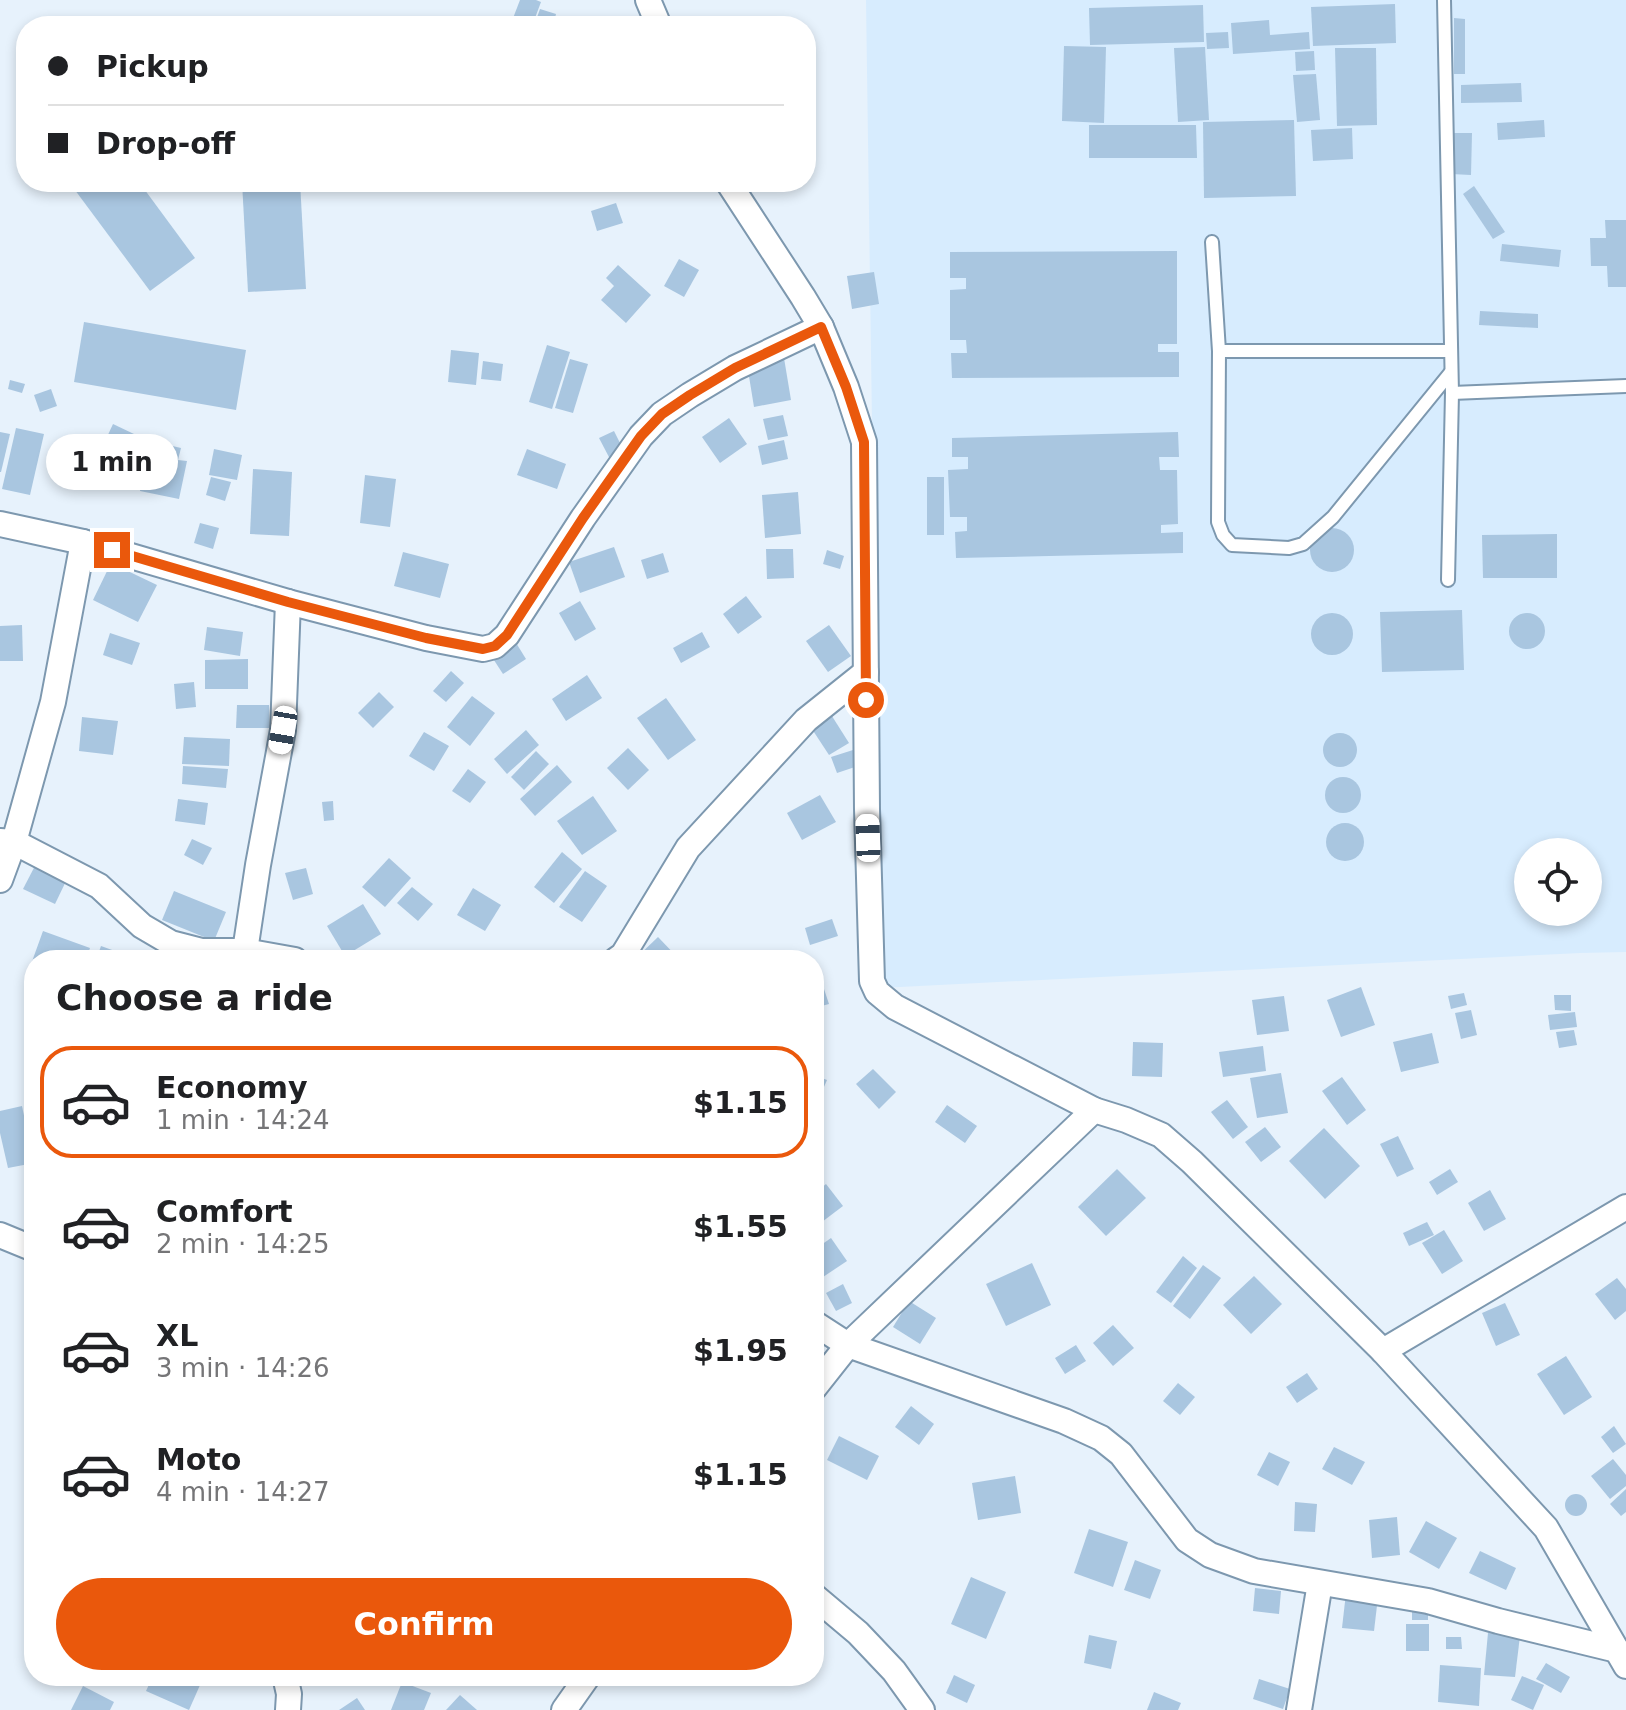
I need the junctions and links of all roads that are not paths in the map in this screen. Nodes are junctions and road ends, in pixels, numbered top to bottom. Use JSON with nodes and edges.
{"nodes":[{"id":1,"x":1444,"y":0,"type":"edge"},
{"id":2,"x":735,"y":192,"type":"edge"},
{"id":3,"x":1212,"y":242,"type":"dead end"},
{"id":4,"x":821,"y":327,"type":"junction"},
{"id":5,"x":1219,"y":351,"type":"junction"},
{"id":6,"x":1451,"y":351,"type":"junction"},
{"id":7,"x":1451,"y":372,"type":"junction"},
{"id":8,"x":1626,"y":386,"type":"edge"},
{"id":9,"x":1452,"y":393,"type":"junction"},
{"id":10,"x":0,"y":524,"type":"edge"},
{"id":11,"x":83,"y":542,"type":"junction"},
{"id":12,"x":1448,"y":580,"type":"dead end"},
{"id":13,"x":288,"y":602,"type":"junction"},
{"id":14,"x":866,"y":672,"type":"junction"},
{"id":15,"x":7,"y":842,"type":"edge"},
{"id":16,"x":0,"y":880,"type":"edge"},
{"id":17,"x":198,"y":950,"type":"edge"},
{"id":18,"x":245,"y":950,"type":"edge"},
{"id":19,"x":626,"y":950,"type":"edge"},
{"id":20,"x":1094,"y":1110,"type":"junction"},
{"id":21,"x":1626,"y":1207,"type":"edge"},
{"id":22,"x":0,"y":1235,"type":"edge"},
{"id":23,"x":24,"y":1245,"type":"edge"},
{"id":24,"x":824,"y":1329,"type":"edge"},
{"id":25,"x":848,"y":1345,"type":"junction"},
{"id":26,"x":1383,"y":1351,"type":"junction"},
{"id":27,"x":824,"y":1375,"type":"edge"},
{"id":28,"x":1320,"y":1583,"type":"junction"},
{"id":29,"x":824,"y":1604,"type":"edge"},
{"id":30,"x":1622,"y":1658,"type":"edge"},
{"id":31,"x":287,"y":1686,"type":"edge"},
{"id":32,"x":581,"y":1686,"type":"edge"},
{"id":33,"x":288,"y":1710,"type":"edge"},
{"id":34,"x":564,"y":1710,"type":"edge"},
{"id":35,"x":922,"y":1710,"type":"edge"},
{"id":36,"x":1299,"y":1710,"type":"edge"}],
"edges":[{"from":1,"to":6,"type":"lane"},
{"from":2,"to":4,"type":"street"},
{"from":3,"to":5,"type":"lane"},
{"from":4,"to":13,"type":"street"},
{"from":4,"to":14,"type":"street"},
{"from":5,"to":6,"type":"lane"},
{"from":5,"to":7,"type":"lane"},
{"from":6,"to":7,"type":"lane"},
{"from":7,"to":9,"type":"lane"},
{"from":8,"to":9,"type":"lane"},
{"from":9,"to":12,"type":"lane"},
{"from":10,"to":11,"type":"street"},
{"from":11,"to":13,"type":"street"},
{"from":11,"to":15,"type":"street"},
{"from":13,"to":18,"type":"street"},
{"from":14,"to":19,"type":"street"},
{"from":14,"to":20,"type":"street"},
{"from":15,"to":16,"type":"street"},
{"from":15,"to":17,"type":"street"},
{"from":20,"to":25,"type":"street"},
{"from":20,"to":26,"type":"street"},
{"from":21,"to":26,"type":"street"},
{"from":22,"to":23,"type":"street"},
{"from":24,"to":25,"type":"street"},
{"from":25,"to":27,"type":"street"},
{"from":25,"to":28,"type":"street"},
{"from":26,"to":30,"type":"street"},
{"from":28,"to":30,"type":"street"},
{"from":28,"to":36,"type":"street"},
{"from":29,"to":35,"type":"street"},
{"from":31,"to":33,"type":"street"},
{"from":32,"to":34,"type":"street"}]}
